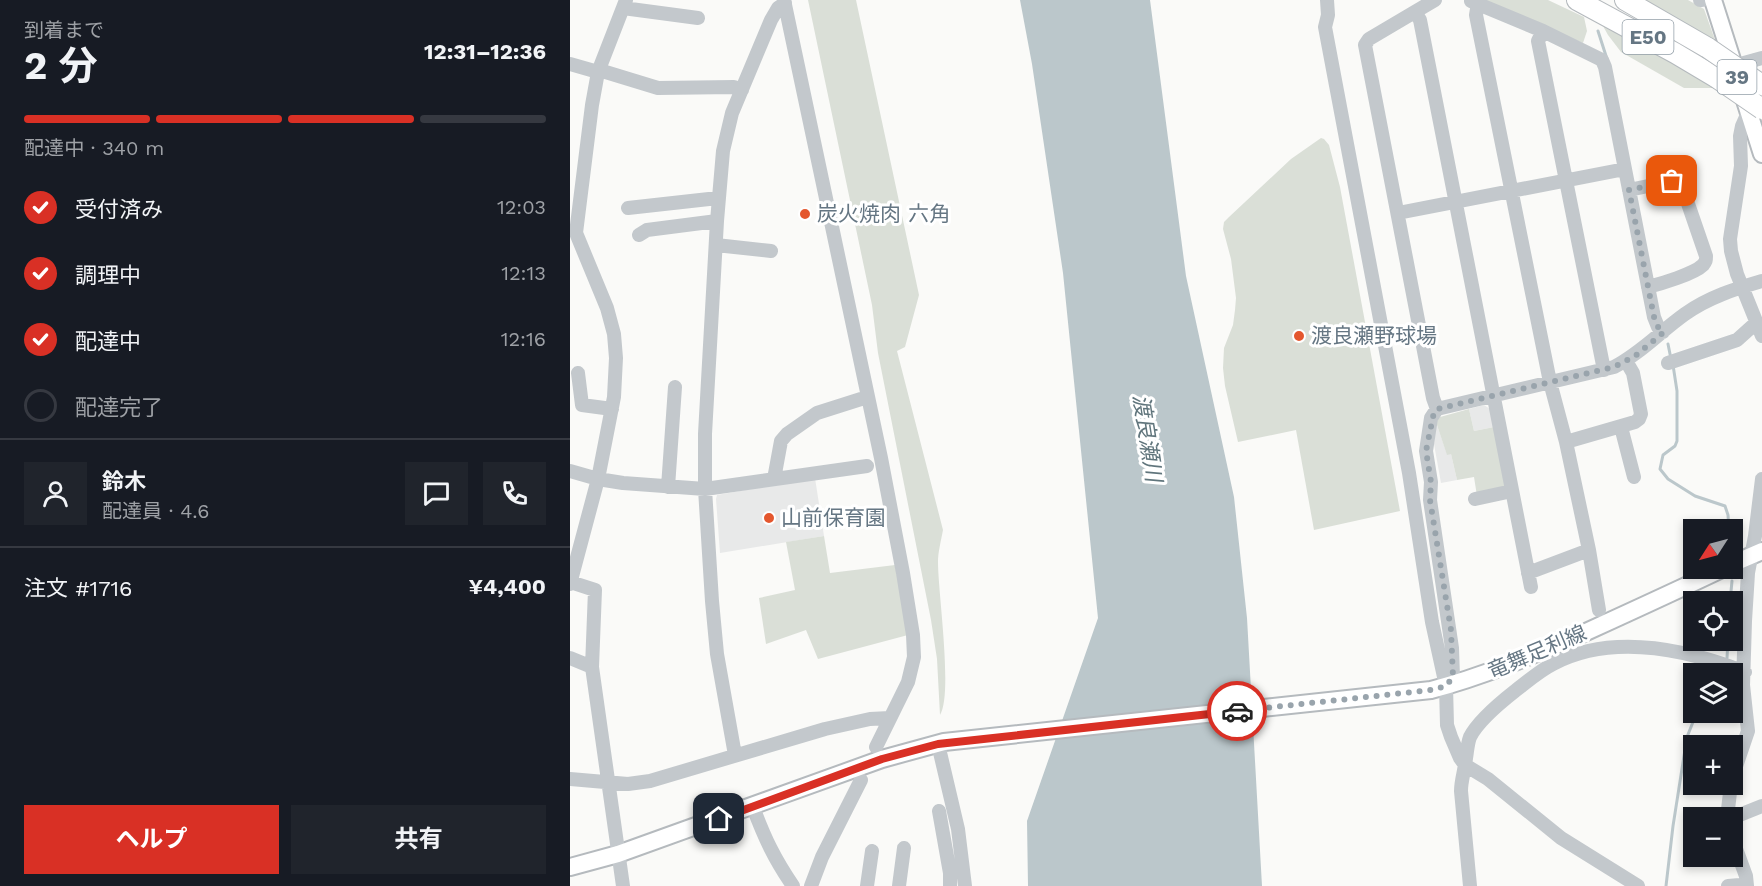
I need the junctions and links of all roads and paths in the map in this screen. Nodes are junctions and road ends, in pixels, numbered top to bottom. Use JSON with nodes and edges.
{"nodes":[{"id":1,"x":1327,"y":0,"type":"edge"},
{"id":2,"x":1435,"y":0,"type":"edge"},
{"id":3,"x":1577,"y":0,"type":"edge"},
{"id":4,"x":1624,"y":0,"type":"edge"},
{"id":5,"x":1713,"y":0,"type":"edge"},
{"id":6,"x":785,"y":2,"type":"edge"},
{"id":7,"x":1473,"y":2,"type":"edge"},
{"id":8,"x":624,"y":4,"type":"edge"},
{"id":9,"x":1415,"y":12,"type":"junction"},
{"id":10,"x":698,"y":18,"type":"dead end"},
{"id":11,"x":1543,"y":31,"type":"junction"},
{"id":12,"x":1762,"y":58,"type":"edge"},
{"id":13,"x":570,"y":64,"type":"edge"},
{"id":14,"x":598,"y":71,"type":"junction"},
{"id":15,"x":1725,"y":72,"type":"junction"},
{"id":16,"x":1762,"y":85,"type":"edge"},
{"id":17,"x":742,"y":90,"type":"junction"},
{"id":18,"x":1756,"y":112,"type":"edge"},
{"id":19,"x":1762,"y":154,"type":"edge"},
{"id":20,"x":1624,"y":169,"type":"junction"},
{"id":21,"x":1566,"y":181,"type":"junction"},
{"id":22,"x":1629,"y":190,"type":"junction"},
{"id":23,"x":1512,"y":191,"type":"junction"},
{"id":24,"x":718,"y":198,"type":"junction"},
{"id":25,"x":1456,"y":202,"type":"junction"},
{"id":26,"x":628,"y":208,"type":"dead end"},
{"id":27,"x":1398,"y":213,"type":"junction"},
{"id":28,"x":717,"y":221,"type":"junction"},
{"id":29,"x":639,"y":235,"type":"dead end"},
{"id":30,"x":716,"y":245,"type":"junction"},
{"id":31,"x":771,"y":251,"type":"dead end"},
{"id":32,"x":576,"y":253,"type":"edge"},
{"id":33,"x":1762,"y":281,"type":"edge"},
{"id":34,"x":1648,"y":287,"type":"junction"},
{"id":35,"x":1741,"y":287,"type":"junction"},
{"id":36,"x":1757,"y":322,"type":"junction"},
{"id":37,"x":1664,"y":332,"type":"junction"},
{"id":38,"x":1762,"y":336,"type":"edge"},
{"id":39,"x":1626,"y":361,"type":"junction"},
{"id":40,"x":1668,"y":363,"type":"dead end"},
{"id":41,"x":1604,"y":370,"type":"junction"},
{"id":42,"x":578,"y":373,"type":"dead end"},
{"id":43,"x":1550,"y":382,"type":"junction"},
{"id":44,"x":675,"y":387,"type":"dead end"},
{"id":45,"x":1494,"y":396,"type":"junction"},
{"id":46,"x":861,"y":399,"type":"dead end"},
{"id":47,"x":612,"y":409,"type":"junction"},
{"id":48,"x":1437,"y":409,"type":"junction"},
{"id":49,"x":1621,"y":427,"type":"junction"},
{"id":50,"x":1566,"y":442,"type":"junction"},
{"id":51,"x":867,"y":466,"type":"dead end"},
{"id":52,"x":570,"y":471,"type":"edge"},
{"id":53,"x":1634,"y":477,"type":"dead end"},
{"id":54,"x":598,"y":479,"type":"junction"},
{"id":55,"x":774,"y":479,"type":"junction"},
{"id":56,"x":1762,"y":479,"type":"edge"},
{"id":57,"x":668,"y":487,"type":"junction"},
{"id":58,"x":705,"y":489,"type":"junction"},
{"id":59,"x":1512,"y":491,"type":"junction"},
{"id":60,"x":1475,"y":499,"type":"dead end"},
{"id":61,"x":1589,"y":550,"type":"junction"},
{"id":62,"x":1757,"y":553,"type":"edge"},
{"id":63,"x":1743,"y":559,"type":"edge"},
{"id":64,"x":1702,"y":579,"type":"edge"},
{"id":65,"x":570,"y":583,"type":"edge"},
{"id":66,"x":1599,"y":610,"type":"dead end"},
{"id":67,"x":570,"y":658,"type":"edge"},
{"id":68,"x":592,"y":667,"type":"junction"},
{"id":69,"x":1744,"y":672,"type":"junction"},
{"id":70,"x":1439,"y":688,"type":"junction"},
{"id":71,"x":890,"y":718,"type":"junction"},
{"id":72,"x":944,"y":742,"type":"junction"},
{"id":73,"x":879,"y":743,"type":"dead end"},
{"id":74,"x":1743,"y":746,"type":"edge"},
{"id":75,"x":735,"y":755,"type":"junction"},
{"id":76,"x":1465,"y":765,"type":"junction"},
{"id":77,"x":570,"y":779,"type":"edge"},
{"id":78,"x":609,"y":783,"type":"junction"},
{"id":79,"x":859,"y":784,"type":"dead end"},
{"id":80,"x":1762,"y":806,"type":"edge"},
{"id":81,"x":753,"y":807,"type":"junction"},
{"id":82,"x":939,"y":811,"type":"dead end"},
{"id":83,"x":1743,"y":814,"type":"edge"},
{"id":84,"x":904,"y":848,"type":"dead end"},
{"id":85,"x":872,"y":851,"type":"dead end"},
{"id":86,"x":618,"y":854,"type":"junction"},
{"id":87,"x":570,"y":867,"type":"edge"},
{"id":88,"x":1743,"y":867,"type":"edge"},
{"id":89,"x":622,"y":886,"type":"edge"},
{"id":90,"x":793,"y":886,"type":"edge"},
{"id":91,"x":811,"y":886,"type":"edge"},
{"id":92,"x":867,"y":886,"type":"edge"},
{"id":93,"x":899,"y":886,"type":"edge"},
{"id":94,"x":950,"y":886,"type":"edge"},
{"id":95,"x":966,"y":886,"type":"edge"},
{"id":96,"x":1470,"y":886,"type":"edge"},
{"id":97,"x":1638,"y":886,"type":"edge"},
{"id":98,"x":1728,"y":886,"type":"edge"},
{"id":99,"x":1746,"y":886,"type":"edge"}],
"edges":[{"from":1,"to":70,"type":"street"},
{"from":2,"to":9,"type":"street"},
{"from":3,"to":15,"type":"highway","number":"E50"},
{"from":4,"to":16,"type":"highway","number":"E50","bridge":true},
{"from":5,"to":15,"type":"main road","number":"39"},
{"from":6,"to":17,"type":"street"},
{"from":6,"to":71,"type":"street"},
{"from":7,"to":11,"type":"street"},
{"from":7,"to":23,"type":"street"},
{"from":8,"to":10,"type":"street"},
{"from":8,"to":14,"type":"street"},
{"from":9,"to":25,"type":"street"},
{"from":9,"to":27,"type":"street"},
{"from":11,"to":20,"type":"street"},
{"from":11,"to":21,"type":"street"},
{"from":12,"to":15,"type":"street"},
{"from":13,"to":14,"type":"street"},
{"from":14,"to":17,"type":"street"},
{"from":14,"to":32,"type":"street"},
{"from":15,"to":18,"type":"highway","number":"E50","bridge":true},
{"from":17,"to":24,"type":"street"},
{"from":18,"to":19,"type":"main road","number":"39"},
{"from":18,"to":35,"type":"street"},
{"from":20,"to":21,"type":"street"},
{"from":20,"to":22,"type":"street"},
{"from":21,"to":23,"type":"street"},
{"from":21,"to":41,"type":"street"},
{"from":22,"to":34,"type":"street"},
{"from":22,"to":34,"type":"street"},
{"from":23,"to":25,"type":"street"},
{"from":23,"to":43,"type":"street"},
{"from":24,"to":26,"type":"street"},
{"from":24,"to":28,"type":"street"},
{"from":25,"to":27,"type":"street"},
{"from":25,"to":45,"type":"street"},
{"from":27,"to":48,"type":"street"},
{"from":28,"to":29,"type":"street"},
{"from":28,"to":30,"type":"street"},
{"from":30,"to":31,"type":"street"},
{"from":30,"to":58,"type":"street"},
{"from":32,"to":47,"type":"street"},
{"from":33,"to":35,"type":"street"},
{"from":34,"to":37,"type":"street"},
{"from":35,"to":36,"type":"street"},
{"from":35,"to":37,"type":"street"},
{"from":36,"to":38,"type":"street"},
{"from":36,"to":40,"type":"street"},
{"from":37,"to":39,"type":"street"},
{"from":39,"to":41,"type":"street"},
{"from":39,"to":49,"type":"street"},
{"from":41,"to":43,"type":"street"},
{"from":42,"to":47,"type":"street"},
{"from":43,"to":45,"type":"street"},
{"from":43,"to":50,"type":"street"},
{"from":44,"to":57,"type":"street"},
{"from":45,"to":48,"type":"street"},
{"from":45,"to":59,"type":"street"},
{"from":46,"to":55,"type":"street"},
{"from":47,"to":54,"type":"street"},
{"from":48,"to":70,"type":"street"},
{"from":49,"to":50,"type":"street"},
{"from":49,"to":53,"type":"street"},
{"from":50,"to":61,"type":"street"},
{"from":51,"to":55,"type":"street"},
{"from":52,"to":54,"type":"street"},
{"from":54,"to":57,"type":"street"},
{"from":54,"to":65,"type":"street"},
{"from":55,"to":58,"type":"street"},
{"from":56,"to":62,"type":"street"},
{"from":57,"to":58,"type":"street"},
{"from":58,"to":75,"type":"street"},
{"from":59,"to":60,"type":"street"},
{"from":59,"to":61,"type":"street"},
{"from":61,"to":66,"type":"street"},
{"from":62,"to":63,"type":"main road"},
{"from":62,"to":69,"type":"street"},
{"from":64,"to":70,"type":"main road","name":"竜舞足利線"},
{"from":65,"to":68,"type":"street"},
{"from":67,"to":68,"type":"street"},
{"from":68,"to":78,"type":"street"},
{"from":69,"to":74,"type":"street"},
{"from":69,"to":76,"type":"street"},
{"from":70,"to":72,"type":"main road","name":"竜舞足利線"},
{"from":70,"to":76,"type":"street"},
{"from":71,"to":73,"type":"street"},
{"from":71,"to":75,"type":"street"},
{"from":72,"to":81,"type":"main road","name":"竜舞足利線"},
{"from":72,"to":95,"type":"street"},
{"from":75,"to":78,"type":"street"},
{"from":76,"to":96,"type":"street"},
{"from":76,"to":97,"type":"street"},
{"from":77,"to":78,"type":"street"},
{"from":78,"to":86,"type":"street"},
{"from":79,"to":91,"type":"street"},
{"from":80,"to":83,"type":"street"},
{"from":81,"to":86,"type":"main road","name":"竜舞足利線"},
{"from":81,"to":90,"type":"street"},
{"from":82,"to":94,"type":"street"},
{"from":84,"to":93,"type":"street"},
{"from":85,"to":92,"type":"street"},
{"from":86,"to":87,"type":"main road","name":"竜舞足利線"},
{"from":86,"to":89,"type":"street"},
{"from":88,"to":99,"type":"street"},
{"from":98,"to":99,"type":"street"}]}
